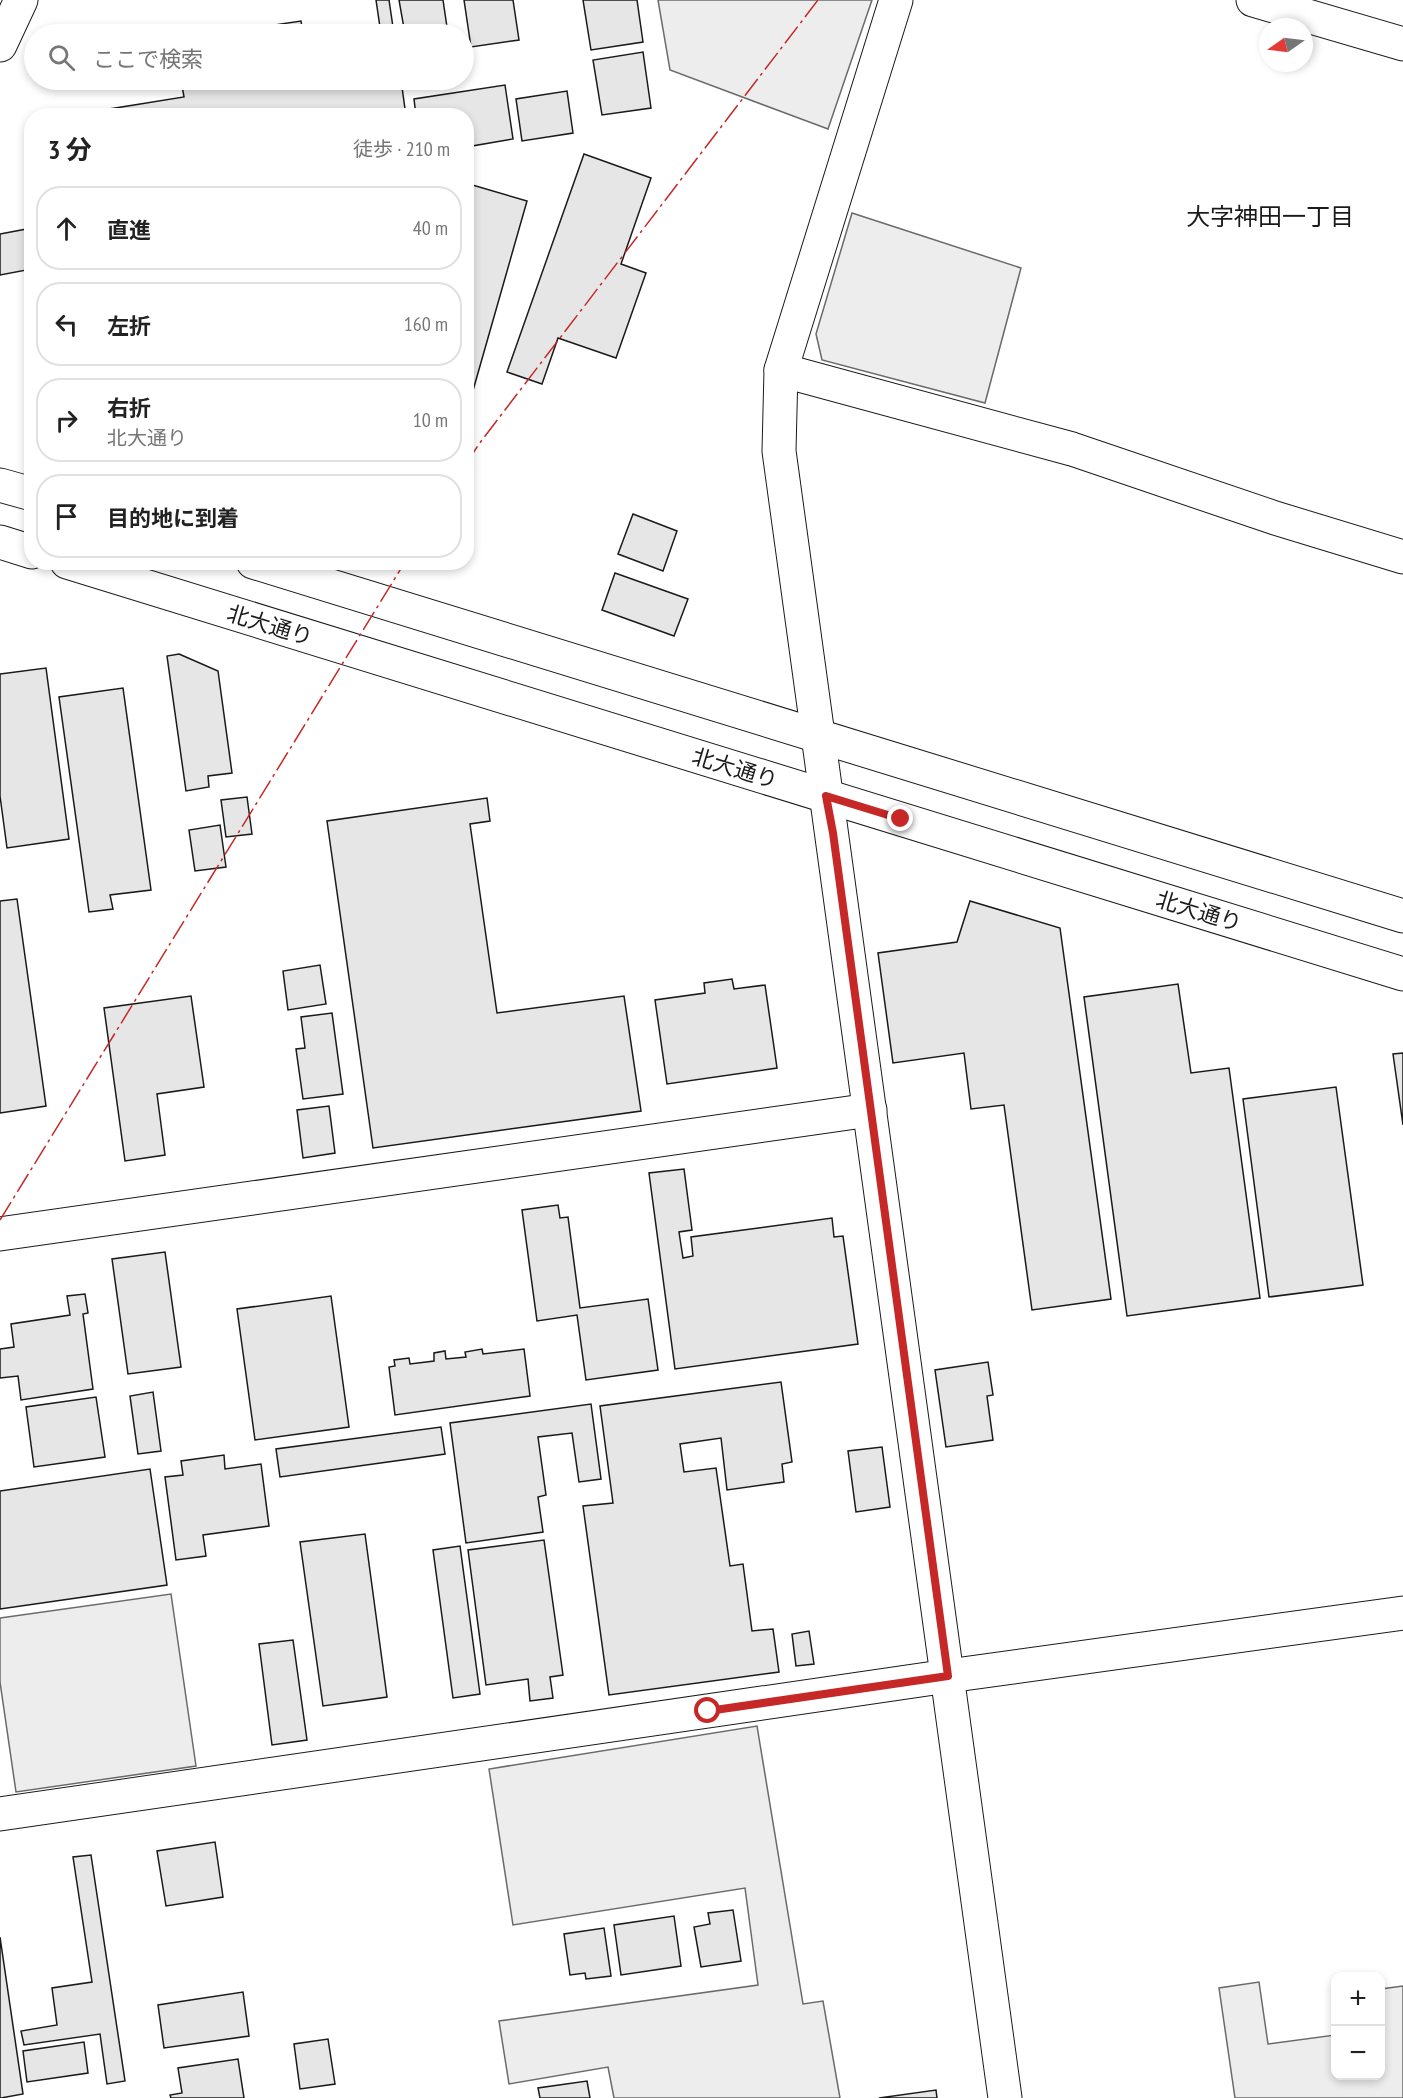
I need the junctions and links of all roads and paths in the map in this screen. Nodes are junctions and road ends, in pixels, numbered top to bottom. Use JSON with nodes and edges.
{"nodes":[{"id":1,"x":21,"y":0,"type":"edge"},
{"id":2,"x":896,"y":0,"type":"edge"},
{"id":3,"x":1253,"y":0,"type":"edge"},
{"id":4,"x":1343,"y":13,"type":"edge"},
{"id":5,"x":1403,"y":44,"type":"edge"},
{"id":6,"x":0,"y":45,"type":"edge"},
{"id":7,"x":781,"y":370,"type":"junction"},
{"id":8,"x":0,"y":485,"type":"edge"},
{"id":9,"x":24,"y":492,"type":"edge"},
{"id":10,"x":0,"y":542,"type":"edge"},
{"id":11,"x":24,"y":550,"type":"edge"},
{"id":12,"x":1403,"y":557,"type":"edge"},
{"id":13,"x":93,"y":570,"type":"edge"},
{"id":14,"x":279,"y":570,"type":"edge"},
{"id":15,"x":817,"y":736,"type":"junction"},
{"id":16,"x":826,"y":796,"type":"junction"},
{"id":17,"x":1403,"y":916,"type":"edge"},
{"id":18,"x":1403,"y":974,"type":"edge"},
{"id":19,"x":870,"y":1110,"type":"junction"},
{"id":20,"x":0,"y":1234,"type":"edge"},
{"id":21,"x":1403,"y":1613,"type":"edge"},
{"id":22,"x":948,"y":1676,"type":"junction"},
{"id":23,"x":0,"y":1814,"type":"edge"},
{"id":24,"x":1005,"y":2098,"type":"edge"}],
"edges":[{"from":1,"to":6,"type":"main road"},
{"from":2,"to":7,"type":"main road"},
{"from":3,"to":4,"type":"main road"},
{"from":4,"to":5,"type":"main road"},
{"from":7,"to":12,"type":"main road"},
{"from":7,"to":15,"type":"main road"},
{"from":8,"to":9,"type":"main road"},
{"from":10,"to":11,"type":"main road"},
{"from":13,"to":16,"type":"main road","name":"北大通り"},
{"from":14,"to":15,"type":"main road"},
{"from":15,"to":16,"type":"main road"},
{"from":15,"to":17,"type":"main road"},
{"from":16,"to":18,"type":"main road","name":"北大通り"},
{"from":16,"to":19,"type":"main road"},
{"from":19,"to":20,"type":"main road"},
{"from":19,"to":22,"type":"main road"},
{"from":21,"to":22,"type":"main road"},
{"from":22,"to":23,"type":"main road"},
{"from":22,"to":24,"type":"main road"}]}
